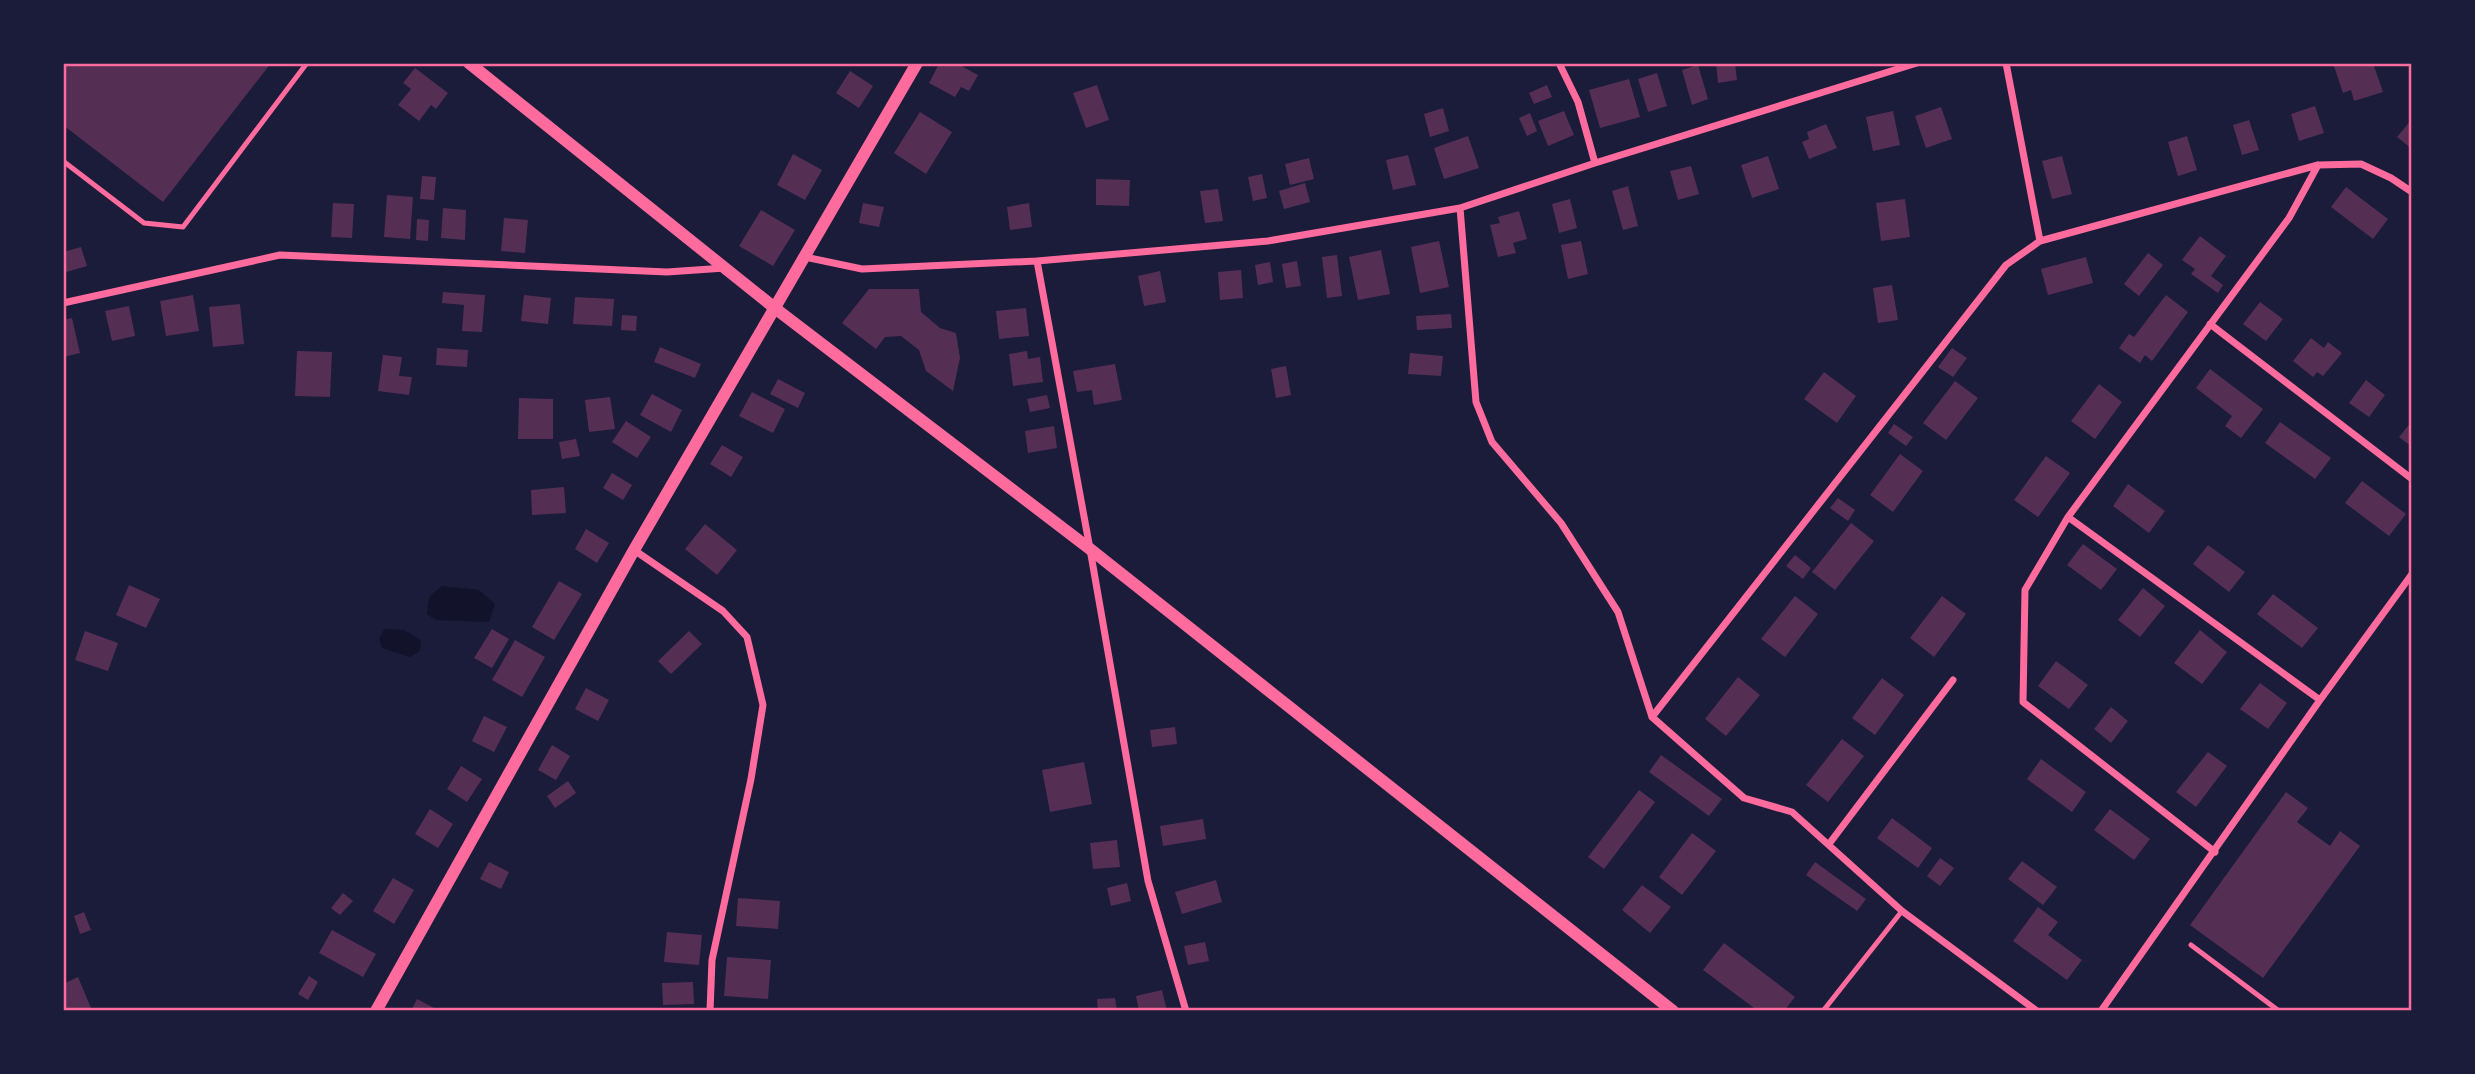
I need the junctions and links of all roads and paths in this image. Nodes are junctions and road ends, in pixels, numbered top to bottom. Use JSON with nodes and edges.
{"nodes":[{"id":1,"x":307,"y":63,"type":"edge"},
{"id":2,"x":469,"y":63,"type":"edge"},
{"id":3,"x":917,"y":63,"type":"edge"},
{"id":4,"x":1559,"y":63,"type":"edge"},
{"id":5,"x":1917,"y":63,"type":"edge"},
{"id":6,"x":2006,"y":63,"type":"edge"},
{"id":7,"x":63,"y":161,"type":"edge"},
{"id":8,"x":1595,"y":163,"type":"junction"},
{"id":9,"x":2318,"y":165,"type":"junction"},
{"id":10,"x":2412,"y":192,"type":"edge"},
{"id":11,"x":1460,"y":208,"type":"junction"},
{"id":12,"x":2040,"y":241,"type":"junction"},
{"id":13,"x":805,"y":257,"type":"junction"},
{"id":14,"x":1037,"y":261,"type":"junction"},
{"id":15,"x":726,"y":268,"type":"junction"},
{"id":16,"x":63,"y":303,"type":"edge"},
{"id":17,"x":776,"y":309,"type":"junction"},
{"id":18,"x":2210,"y":324,"type":"junction"},
{"id":19,"x":2412,"y":479,"type":"edge"},
{"id":20,"x":2068,"y":517,"type":"junction"},
{"id":21,"x":634,"y":550,"type":"junction"},
{"id":22,"x":1090,"y":550,"type":"junction"},
{"id":23,"x":2412,"y":574,"type":"edge"},
{"id":24,"x":1953,"y":680,"type":"dead end"},
{"id":25,"x":2320,"y":700,"type":"junction"},
{"id":26,"x":1652,"y":717,"type":"junction"},
{"id":27,"x":1829,"y":844,"type":"junction"},
{"id":28,"x":2215,"y":852,"type":"junction"},
{"id":29,"x":1902,"y":911,"type":"junction"},
{"id":30,"x":2191,"y":945,"type":"dead end"},
{"id":31,"x":376,"y":1011,"type":"edge"},
{"id":32,"x":710,"y":1011,"type":"edge"},
{"id":33,"x":1186,"y":1011,"type":"edge"},
{"id":34,"x":1673,"y":1011,"type":"edge"},
{"id":35,"x":1823,"y":1011,"type":"edge"},
{"id":36,"x":2037,"y":1011,"type":"edge"},
{"id":37,"x":2101,"y":1011,"type":"edge"},
{"id":38,"x":2279,"y":1011,"type":"edge"}],
"edges":[{"from":1,"to":7,"type":"lane"},
{"from":2,"to":15,"type":"street"},
{"from":3,"to":13,"type":"street"},
{"from":4,"to":8,"type":"street"},
{"from":5,"to":8,"type":"street"},
{"from":6,"to":12,"type":"street"},
{"from":8,"to":11,"type":"street"},
{"from":9,"to":10,"type":"street"},
{"from":9,"to":12,"type":"street"},
{"from":9,"to":18,"type":"street"},
{"from":11,"to":14,"type":"street"},
{"from":11,"to":26,"type":"street"},
{"from":12,"to":26,"type":"street"},
{"from":13,"to":14,"type":"street"},
{"from":13,"to":17,"type":"street"},
{"from":14,"to":22,"type":"street"},
{"from":15,"to":16,"type":"street"},
{"from":15,"to":17,"type":"street"},
{"from":17,"to":21,"type":"street"},
{"from":17,"to":22,"type":"street"},
{"from":18,"to":19,"type":"street"},
{"from":18,"to":20,"type":"street"},
{"from":20,"to":25,"type":"street"},
{"from":20,"to":28,"type":"street"},
{"from":21,"to":31,"type":"street"},
{"from":21,"to":32,"type":"street"},
{"from":22,"to":33,"type":"street"},
{"from":22,"to":34,"type":"street"},
{"from":23,"to":25,"type":"street"},
{"from":24,"to":27,"type":"street"},
{"from":25,"to":28,"type":"street"},
{"from":26,"to":27,"type":"street"},
{"from":27,"to":29,"type":"street"},
{"from":28,"to":37,"type":"street"},
{"from":29,"to":35,"type":"lane"},
{"from":29,"to":36,"type":"street"},
{"from":30,"to":38,"type":"lane"}]}
